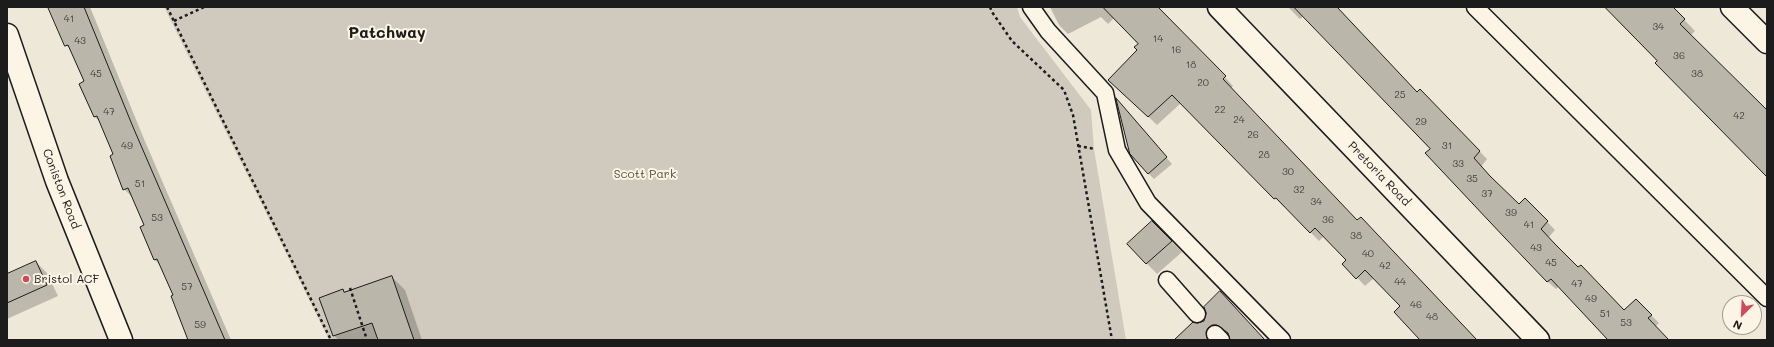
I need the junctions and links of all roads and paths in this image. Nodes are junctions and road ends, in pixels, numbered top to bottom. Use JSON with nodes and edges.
{"nodes":[{"id":1,"x":167,"y":7,"type":"edge"},
{"id":2,"x":204,"y":7,"type":"edge"},
{"id":3,"x":990,"y":7,"type":"edge"},
{"id":4,"x":1031,"y":7,"type":"edge"},
{"id":5,"x":1219,"y":7,"type":"edge"},
{"id":6,"x":1475,"y":7,"type":"edge"},
{"id":7,"x":1732,"y":7,"type":"edge"},
{"id":8,"x":174,"y":21,"type":"junction"},
{"id":9,"x":7,"y":35,"type":"edge"},
{"id":10,"x":1767,"y":42,"type":"edge"},
{"id":11,"x":1167,"y":280,"type":"dead end"},
{"id":12,"x":350,"y":288,"type":"dead end"},
{"id":13,"x":1767,"y":298,"type":"edge"},
{"id":14,"x":1197,"y":314,"type":"dead end"},
{"id":15,"x":121,"y":340,"type":"edge"},
{"id":16,"x":331,"y":340,"type":"edge"},
{"id":17,"x":367,"y":340,"type":"edge"},
{"id":18,"x":1112,"y":340,"type":"edge"},
{"id":19,"x":1282,"y":340,"type":"edge"},
{"id":20,"x":1538,"y":340,"type":"edge"}],
"edges":[{"from":1,"to":8,"type":"path"},
{"from":2,"to":8,"type":"path"},
{"from":3,"to":18,"type":"path"},
{"from":4,"to":19,"type":"lane"},
{"from":5,"to":20,"type":"street","name":"Pretoria Road"},
{"from":6,"to":13,"type":"lane"},
{"from":7,"to":10,"type":"street"},
{"from":8,"to":16,"type":"path"},
{"from":9,"to":15,"type":"street","name":"Coniston Road"},
{"from":11,"to":14,"type":"lane"},
{"from":12,"to":17,"type":"path"}]}
